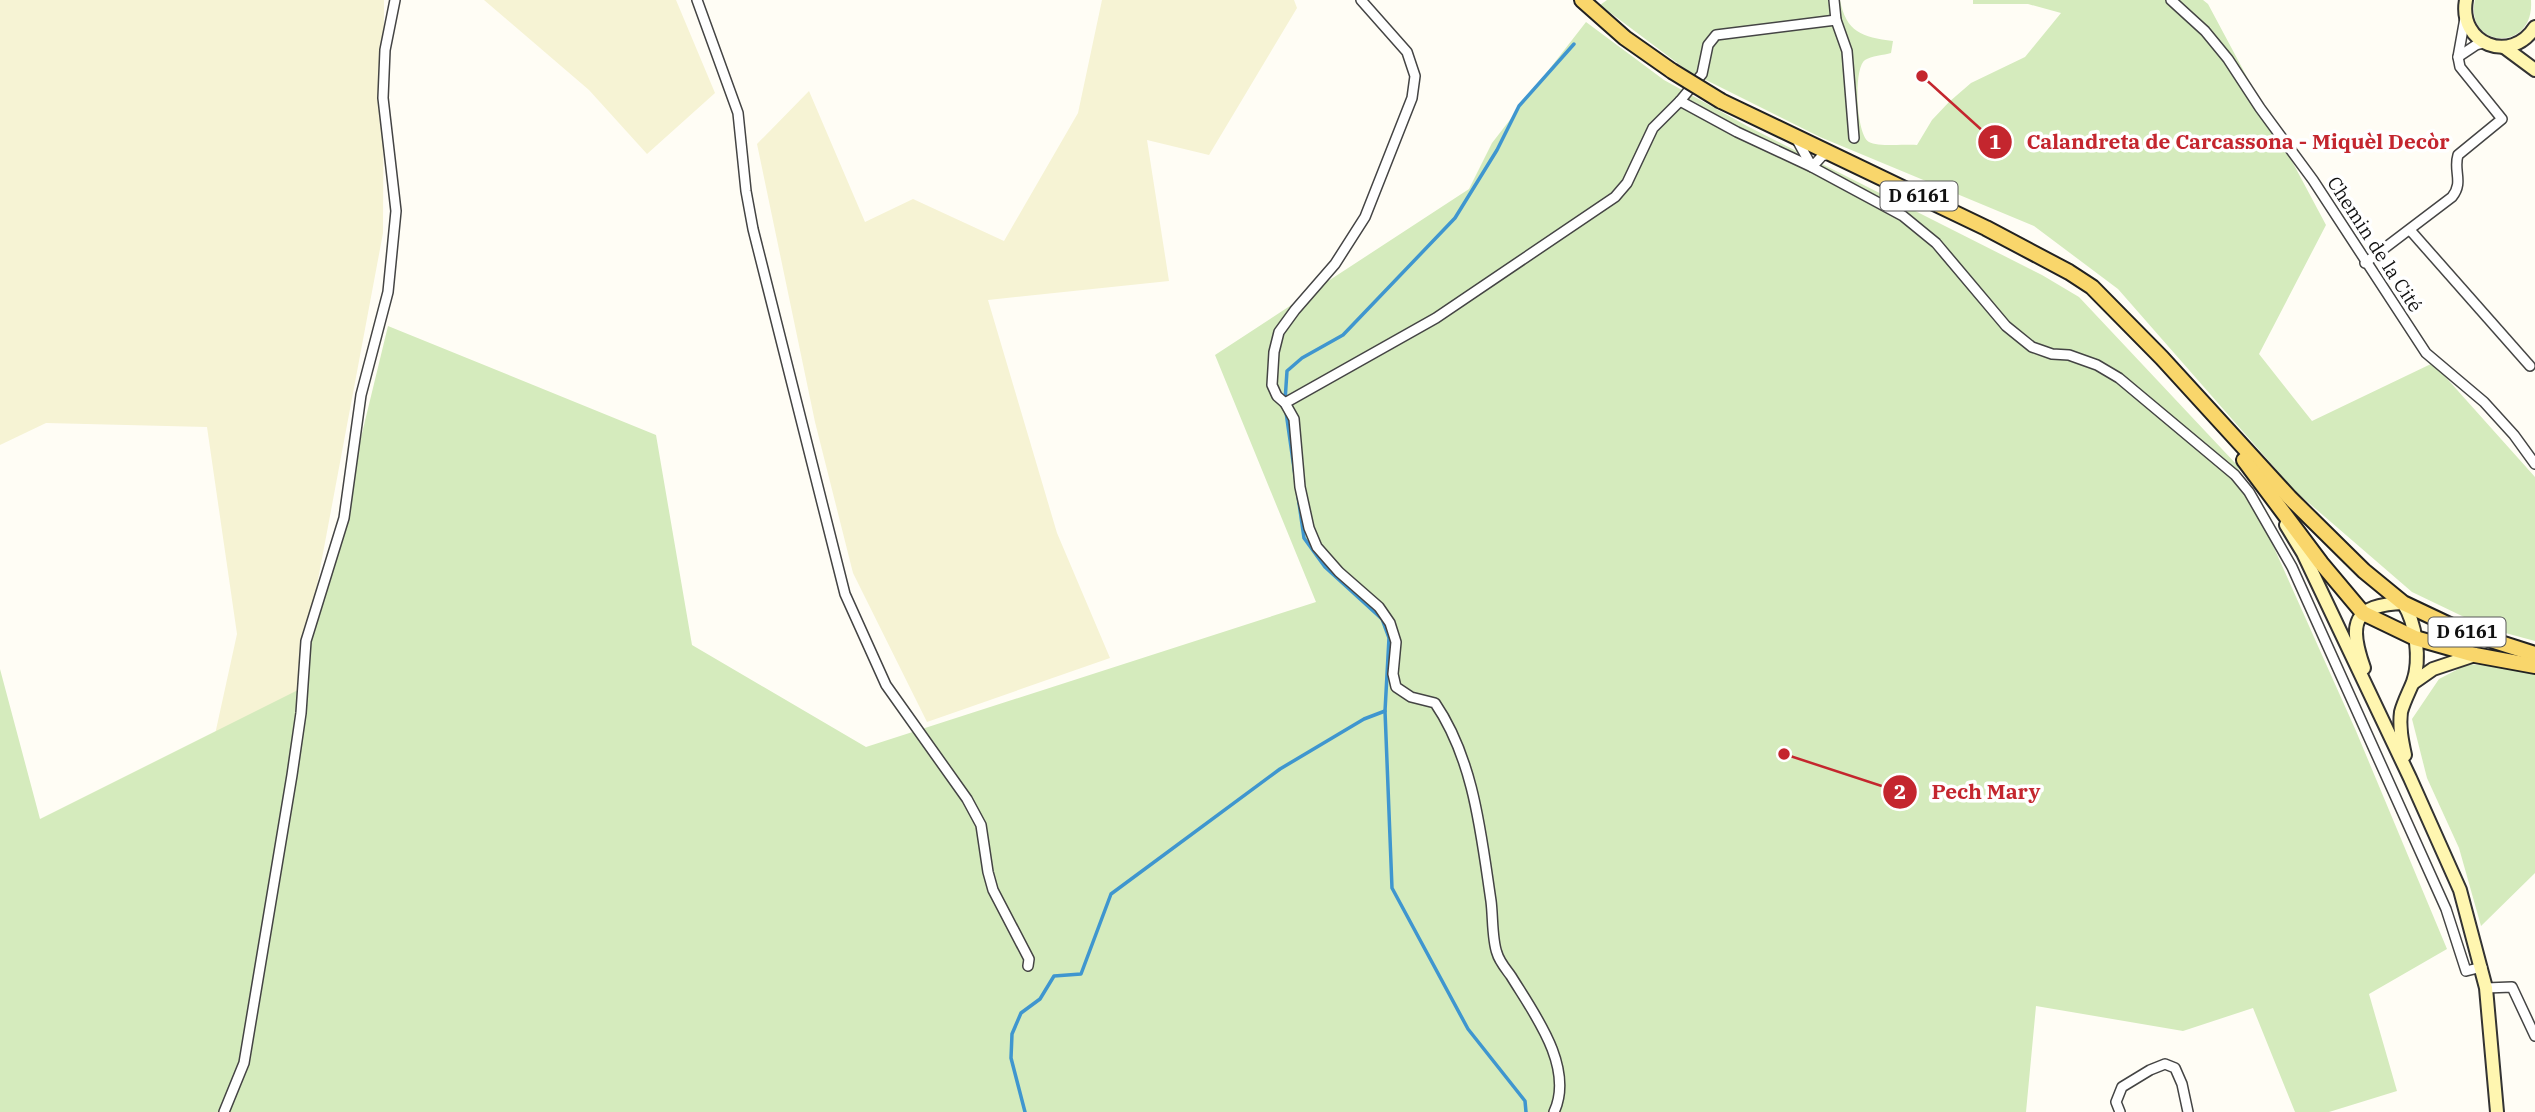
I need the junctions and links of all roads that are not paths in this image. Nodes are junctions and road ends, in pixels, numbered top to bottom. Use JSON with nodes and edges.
{"nodes":[{"id":1,"x":395,"y":0,"type":"edge"},
{"id":2,"x":697,"y":0,"type":"edge"},
{"id":3,"x":1361,"y":0,"type":"edge"},
{"id":4,"x":1582,"y":0,"type":"edge"},
{"id":5,"x":1834,"y":0,"type":"edge"},
{"id":6,"x":2171,"y":0,"type":"edge"},
{"id":7,"x":2466,"y":0,"type":"edge"},
{"id":8,"x":2465,"y":18,"type":"junction"},
{"id":9,"x":1836,"y":20,"type":"junction"},
{"id":10,"x":2535,"y":27,"type":"edge"},
{"id":11,"x":2484,"y":43,"type":"junction"},
{"id":12,"x":2504,"y":47,"type":"junction"},
{"id":13,"x":2458,"y":57,"type":"junction"},
{"id":14,"x":2535,"y":70,"type":"edge"},
{"id":15,"x":1680,"y":101,"type":"junction"},
{"id":16,"x":1795,"y":136,"type":"junction"},
{"id":17,"x":1854,"y":138,"type":"dead end"},
{"id":18,"x":1832,"y":154,"type":"junction"},
{"id":19,"x":1812,"y":167,"type":"junction"},
{"id":20,"x":2410,"y":230,"type":"junction"},
{"id":21,"x":2365,"y":263,"type":"junction"},
{"id":22,"x":2530,"y":366,"type":"dead end"},
{"id":23,"x":1285,"y":402,"type":"junction"},
{"id":24,"x":2201,"y":403,"type":"junction"},
{"id":25,"x":2535,"y":464,"type":"edge"},
{"id":26,"x":2254,"y":474,"type":"junction"},
{"id":27,"x":2403,"y":603,"type":"junction"},
{"id":28,"x":2363,"y":613,"type":"junction"},
{"id":29,"x":2415,"y":638,"type":"junction"},
{"id":30,"x":2535,"y":654,"type":"edge"},
{"id":31,"x":2475,"y":655,"type":"junction"},
{"id":32,"x":2535,"y":666,"type":"edge"},
{"id":33,"x":2413,"y":683,"type":"junction"},
{"id":34,"x":2368,"y":692,"type":"junction"},
{"id":35,"x":2410,"y":778,"type":"junction"},
{"id":36,"x":1028,"y":966,"type":"dead end"},
{"id":37,"x":2482,"y":967,"type":"junction"},
{"id":38,"x":2486,"y":988,"type":"junction"},
{"id":39,"x":2535,"y":1036,"type":"edge"},
{"id":40,"x":224,"y":1112,"type":"edge"},
{"id":41,"x":1555,"y":1112,"type":"edge"},
{"id":42,"x":2120,"y":1112,"type":"edge"},
{"id":43,"x":2188,"y":1112,"type":"edge"},
{"id":44,"x":2497,"y":1112,"type":"edge"}],
"edges":[{"from":1,"to":40,"type":"street"},
{"from":2,"to":36,"type":"street"},
{"from":3,"to":23,"type":"street"},
{"from":4,"to":16,"type":"main road","number":"D 6161","bridge":true},
{"from":5,"to":9,"type":"street"},
{"from":6,"to":21,"type":"street","name":"Chemin de la Cité"},
{"from":7,"to":8,"type":"street"},
{"from":8,"to":11,"type":"street"},
{"from":8,"to":13,"type":"street"},
{"from":9,"to":15,"type":"street"},
{"from":9,"to":17,"type":"street"},
{"from":10,"to":12,"type":"street"},
{"from":11,"to":12,"type":"street"},
{"from":11,"to":13,"type":"street"},
{"from":12,"to":14,"type":"street"},
{"from":13,"to":20,"type":"street"},
{"from":15,"to":19,"type":"street"},
{"from":15,"to":23,"type":"street"},
{"from":16,"to":18,"type":"main road","number":"D 6161"},
{"from":16,"to":19,"type":"street"},
{"from":18,"to":19,"type":"street"},
{"from":18,"to":24,"type":"main road","number":"D 6161"},
{"from":19,"to":37,"type":"street"},
{"from":20,"to":21,"type":"street"},
{"from":20,"to":22,"type":"street"},
{"from":21,"to":25,"type":"street","name":"Chemin de la Cité"},
{"from":23,"to":41,"type":"street"},
{"from":24,"to":26,"type":"main road","number":"D 6161"},
{"from":24,"to":27,"type":"main road","number":"D 6161"},
{"from":26,"to":28,"type":"main road","number":"D 6161"},
{"from":26,"to":34,"type":"street"},
{"from":27,"to":28,"type":"street"},
{"from":27,"to":29,"type":"street"},
{"from":27,"to":30,"type":"main road","number":"D 6161"},
{"from":28,"to":29,"type":"main road","number":"D 6161"},
{"from":28,"to":34,"type":"street"},
{"from":29,"to":31,"type":"main road","number":"D 6161"},
{"from":29,"to":33,"type":"street"},
{"from":31,"to":32,"type":"main road","number":"D 6161"},
{"from":31,"to":33,"type":"street"},
{"from":33,"to":35,"type":"street"},
{"from":34,"to":35,"type":"street"},
{"from":35,"to":37,"type":"street"},
{"from":37,"to":38,"type":"street"},
{"from":38,"to":39,"type":"street"},
{"from":38,"to":44,"type":"street"},
{"from":42,"to":43,"type":"street"}]}
